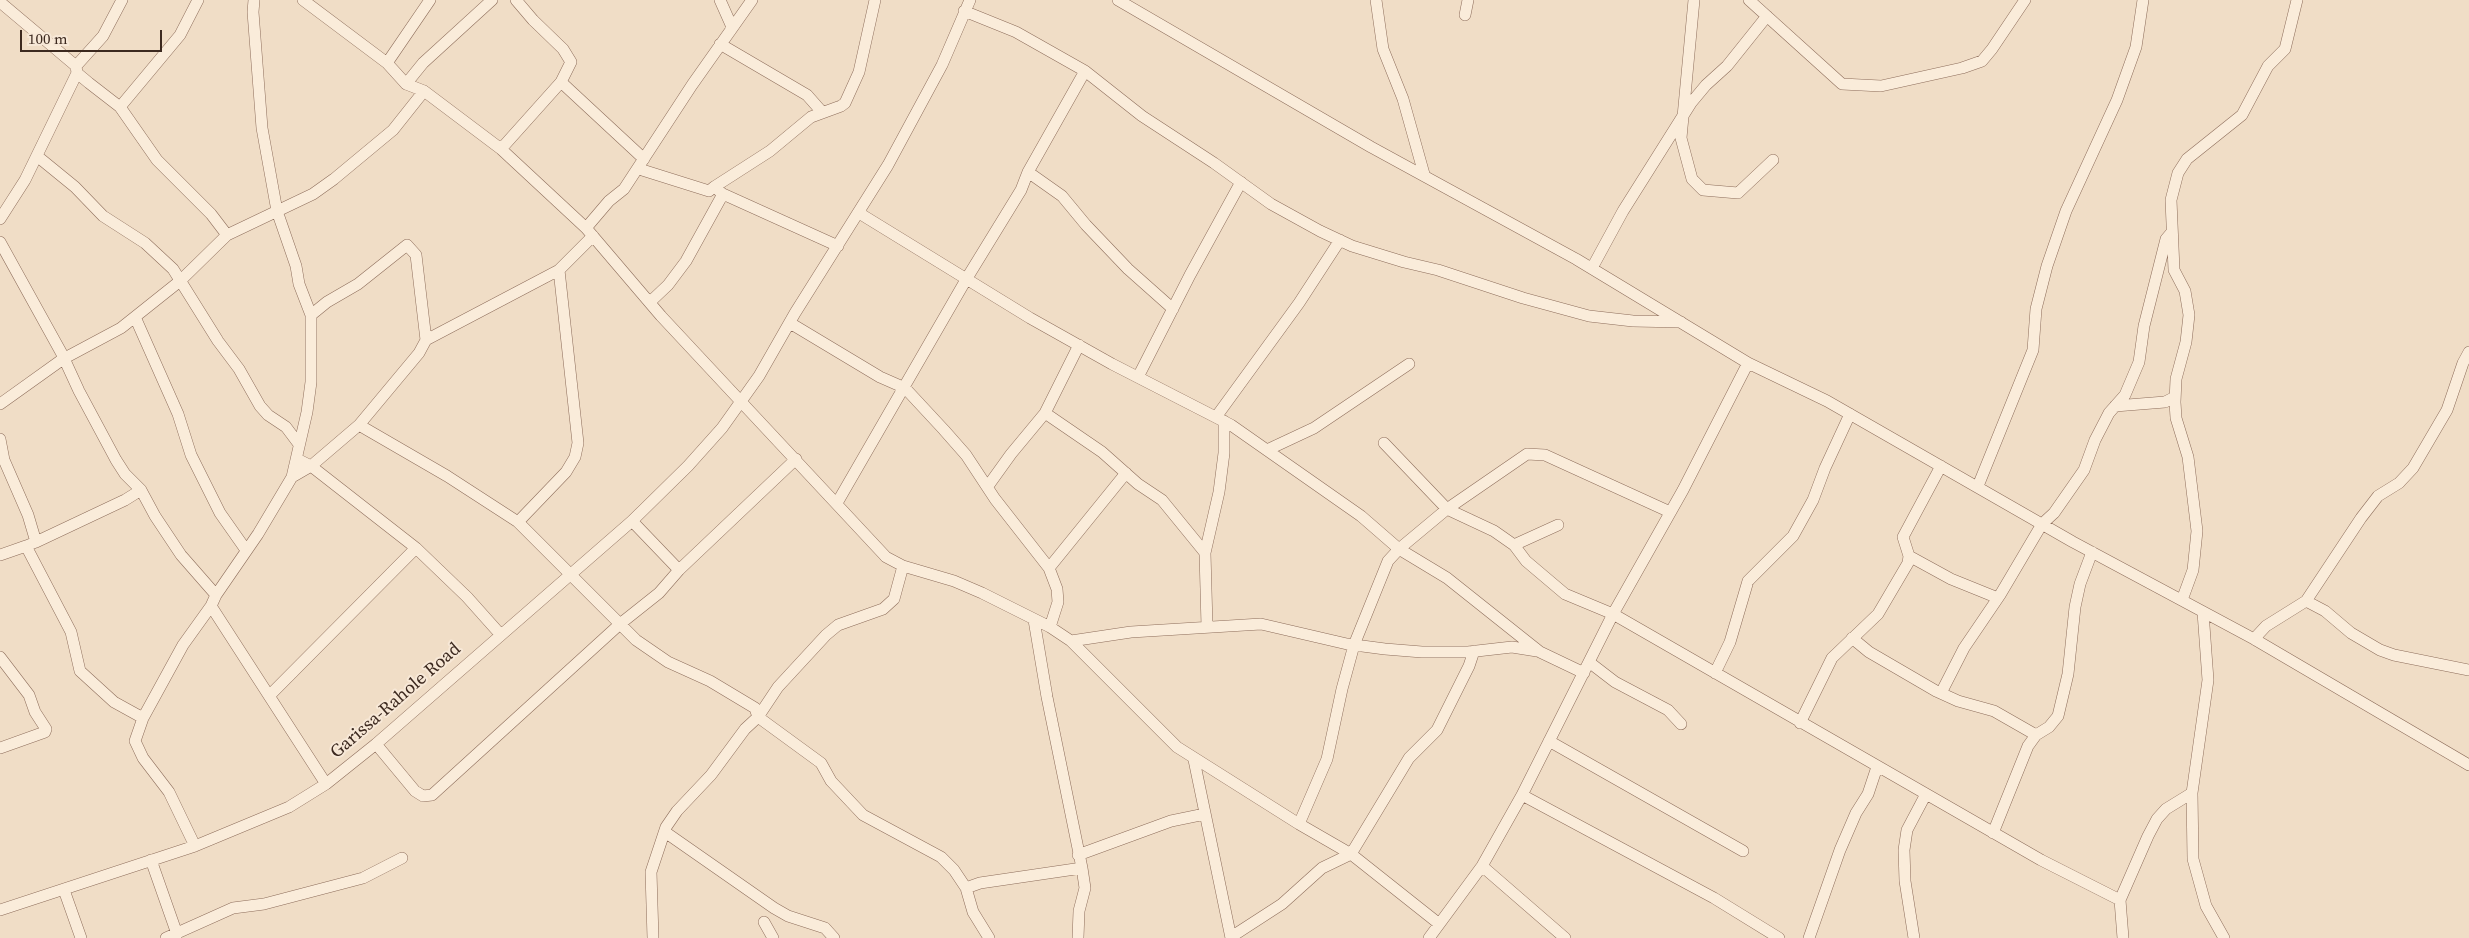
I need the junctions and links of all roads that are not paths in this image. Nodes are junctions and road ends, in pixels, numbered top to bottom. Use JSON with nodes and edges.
{"nodes":[{"id":1,"x":122,"y":0,"type":"edge"},
{"id":2,"x":198,"y":0,"type":"edge"},
{"id":3,"x":254,"y":0,"type":"edge"},
{"id":4,"x":304,"y":0,"type":"edge"},
{"id":5,"x":430,"y":0,"type":"edge"},
{"id":6,"x":492,"y":0,"type":"edge"},
{"id":7,"x":516,"y":0,"type":"edge"},
{"id":8,"x":720,"y":0,"type":"edge"},
{"id":9,"x":752,"y":0,"type":"edge"},
{"id":10,"x":875,"y":0,"type":"edge"},
{"id":11,"x":970,"y":0,"type":"edge"},
{"id":12,"x":1118,"y":0,"type":"edge"},
{"id":13,"x":1376,"y":0,"type":"edge"},
{"id":14,"x":1468,"y":0,"type":"edge"},
{"id":15,"x":1694,"y":0,"type":"edge"},
{"id":16,"x":1750,"y":0,"type":"edge"},
{"id":17,"x":2024,"y":0,"type":"edge"},
{"id":18,"x":2143,"y":0,"type":"edge"},
{"id":19,"x":2297,"y":0,"type":"edge"},
{"id":20,"x":0,"y":2,"type":"edge"},
{"id":21,"x":964,"y":11,"type":"junction"},
{"id":22,"x":1465,"y":15,"type":"dead end"},
{"id":23,"x":1767,"y":16,"type":"junction"},
{"id":24,"x":732,"y":26,"type":"junction"},
{"id":25,"x":720,"y":44,"type":"junction"},
{"id":26,"x":387,"y":63,"type":"junction"},
{"id":27,"x":76,"y":69,"type":"junction"},
{"id":28,"x":1085,"y":71,"type":"junction"},
{"id":29,"x":561,"y":82,"type":"junction"},
{"id":30,"x":406,"y":84,"type":"junction"},
{"id":31,"x":424,"y":91,"type":"junction"},
{"id":32,"x":120,"y":107,"type":"junction"},
{"id":33,"x":822,"y":112,"type":"junction"},
{"id":34,"x":1684,"y":114,"type":"junction"},
{"id":35,"x":501,"y":149,"type":"junction"},
{"id":36,"x":37,"y":156,"type":"junction"},
{"id":37,"x":1772,"y":160,"type":"dead end"},
{"id":38,"x":641,"y":164,"type":"junction"},
{"id":39,"x":1028,"y":172,"type":"junction"},
{"id":40,"x":1424,"y":174,"type":"junction"},
{"id":41,"x":1241,"y":182,"type":"junction"},
{"id":42,"x":719,"y":190,"type":"junction"},
{"id":43,"x":277,"y":211,"type":"junction"},
{"id":44,"x":859,"y":213,"type":"junction"},
{"id":45,"x":0,"y":219,"type":"edge"},
{"id":46,"x":2172,"y":231,"type":"junction"},
{"id":47,"x":589,"y":232,"type":"junction"},
{"id":48,"x":227,"y":235,"type":"junction"},
{"id":49,"x":1340,"y":240,"type":"junction"},
{"id":50,"x":0,"y":242,"type":"edge"},
{"id":51,"x":838,"y":246,"type":"junction"},
{"id":52,"x":1592,"y":268,"type":"junction"},
{"id":53,"x":559,"y":270,"type":"junction"},
{"id":54,"x":967,"y":278,"type":"junction"},
{"id":55,"x":180,"y":281,"type":"junction"},
{"id":56,"x":650,"y":302,"type":"junction"},
{"id":57,"x":1173,"y":310,"type":"junction"},
{"id":58,"x":311,"y":315,"type":"junction"},
{"id":59,"x":135,"y":318,"type":"junction"},
{"id":60,"x":1682,"y":322,"type":"junction"},
{"id":61,"x":790,"y":323,"type":"junction"},
{"id":62,"x":426,"y":340,"type":"junction"},
{"id":63,"x":1079,"y":345,"type":"junction"},
{"id":64,"x":2469,"y":352,"type":"edge"},
{"id":65,"x":63,"y":359,"type":"junction"},
{"id":66,"x":1748,"y":363,"type":"junction"},
{"id":67,"x":1409,"y":364,"type":"dead end"},
{"id":68,"x":1138,"y":377,"type":"junction"},
{"id":69,"x":905,"y":388,"type":"junction"},
{"id":70,"x":2175,"y":397,"type":"junction"},
{"id":71,"x":742,"y":402,"type":"junction"},
{"id":72,"x":0,"y":404,"type":"edge"},
{"id":73,"x":2115,"y":406,"type":"junction"},
{"id":74,"x":1046,"y":414,"type":"junction"},
{"id":75,"x":1850,"y":414,"type":"junction"},
{"id":76,"x":1220,"y":419,"type":"junction"},
{"id":77,"x":359,"y":425,"type":"junction"},
{"id":78,"x":0,"y":439,"type":"edge"},
{"id":79,"x":298,"y":443,"type":"junction"},
{"id":80,"x":1384,"y":443,"type":"dead end"},
{"id":81,"x":1268,"y":450,"type":"junction"},
{"id":82,"x":297,"y":459,"type":"junction"},
{"id":83,"x":796,"y":459,"type":"junction"},
{"id":84,"x":311,"y":466,"type":"junction"},
{"id":85,"x":1941,"y":466,"type":"junction"},
{"id":86,"x":1126,"y":473,"type":"junction"},
{"id":87,"x":292,"y":477,"type":"junction"},
{"id":88,"x":988,"y":486,"type":"junction"},
{"id":89,"x":1978,"y":486,"type":"junction"},
{"id":90,"x":141,"y":490,"type":"junction"},
{"id":91,"x":837,"y":503,"type":"junction"},
{"id":92,"x":1447,"y":510,"type":"junction"},
{"id":93,"x":1670,"y":512,"type":"junction"},
{"id":94,"x":632,"y":521,"type":"junction"},
{"id":95,"x":518,"y":522,"type":"junction"},
{"id":96,"x":2042,"y":524,"type":"junction"},
{"id":97,"x":1558,"y":525,"type":"dead end"},
{"id":98,"x":31,"y":544,"type":"junction"},
{"id":99,"x":1514,"y":545,"type":"junction"},
{"id":100,"x":416,"y":548,"type":"junction"},
{"id":101,"x":1399,"y":549,"type":"junction"},
{"id":102,"x":246,"y":550,"type":"junction"},
{"id":103,"x":2092,"y":552,"type":"junction"},
{"id":104,"x":1205,"y":553,"type":"junction"},
{"id":105,"x":0,"y":555,"type":"edge"},
{"id":106,"x":1909,"y":556,"type":"junction"},
{"id":107,"x":902,"y":566,"type":"junction"},
{"id":108,"x":1049,"y":568,"type":"junction"},
{"id":109,"x":679,"y":570,"type":"junction"},
{"id":110,"x":571,"y":573,"type":"junction"},
{"id":111,"x":216,"y":595,"type":"junction"},
{"id":112,"x":1998,"y":598,"type":"junction"},
{"id":113,"x":2182,"y":600,"type":"junction"},
{"id":114,"x":2306,"y":601,"type":"junction"},
{"id":115,"x":211,"y":606,"type":"junction"},
{"id":116,"x":2203,"y":612,"type":"junction"},
{"id":117,"x":1613,"y":614,"type":"junction"},
{"id":118,"x":1034,"y":620,"type":"junction"},
{"id":119,"x":620,"y":624,"type":"junction"},
{"id":120,"x":1207,"y":626,"type":"junction"},
{"id":121,"x":1050,"y":628,"type":"junction"},
{"id":122,"x":500,"y":634,"type":"junction"},
{"id":123,"x":1852,"y":638,"type":"junction"},
{"id":124,"x":2254,"y":639,"type":"junction"},
{"id":125,"x":1071,"y":641,"type":"junction"},
{"id":126,"x":1354,"y":645,"type":"junction"},
{"id":127,"x":1474,"y":651,"type":"junction"},
{"id":128,"x":1540,"y":652,"type":"junction"},
{"id":129,"x":0,"y":657,"type":"edge"},
{"id":130,"x":1586,"y":668,"type":"junction"},
{"id":131,"x":2469,"y":670,"type":"edge"},
{"id":132,"x":1715,"y":673,"type":"junction"},
{"id":133,"x":1941,"y":693,"type":"junction"},
{"id":134,"x":270,"y":696,"type":"junction"},
{"id":135,"x":758,"y":717,"type":"junction"},
{"id":136,"x":143,"y":718,"type":"junction"},
{"id":137,"x":1800,"y":723,"type":"junction"},
{"id":138,"x":1681,"y":724,"type":"dead end"},
{"id":139,"x":2036,"y":735,"type":"junction"},
{"id":140,"x":1549,"y":741,"type":"junction"},
{"id":141,"x":376,"y":744,"type":"junction"},
{"id":142,"x":0,"y":748,"type":"edge"},
{"id":143,"x":1194,"y":760,"type":"junction"},
{"id":144,"x":2469,"y":765,"type":"edge"},
{"id":145,"x":1877,"y":767,"type":"junction"},
{"id":146,"x":326,"y":784,"type":"junction"},
{"id":147,"x":2192,"y":793,"type":"junction"},
{"id":148,"x":1926,"y":794,"type":"junction"},
{"id":149,"x":1522,"y":795,"type":"junction"},
{"id":150,"x":1205,"y":814,"type":"junction"},
{"id":151,"x":1299,"y":824,"type":"junction"},
{"id":152,"x":665,"y":832,"type":"junction"},
{"id":153,"x":1993,"y":833,"type":"junction"},
{"id":154,"x":195,"y":846,"type":"junction"},
{"id":155,"x":1742,"y":851,"type":"dead end"},
{"id":156,"x":1351,"y":854,"type":"junction"},
{"id":157,"x":1078,"y":855,"type":"junction"},
{"id":158,"x":402,"y":858,"type":"dead end"},
{"id":159,"x":151,"y":860,"type":"junction"},
{"id":160,"x":1482,"y":866,"type":"junction"},
{"id":161,"x":1082,"y":868,"type":"junction"},
{"id":162,"x":966,"y":888,"type":"junction"},
{"id":163,"x":64,"y":890,"type":"junction"},
{"id":164,"x":2120,"y":900,"type":"junction"},
{"id":165,"x":0,"y":910,"type":"edge"},
{"id":166,"x":764,"y":922,"type":"dead end"},
{"id":167,"x":1438,"y":923,"type":"junction"},
{"id":168,"x":177,"y":934,"type":"junction"},
{"id":169,"x":1231,"y":937,"type":"edge"},
{"id":170,"x":81,"y":938,"type":"edge"},
{"id":171,"x":166,"y":938,"type":"edge"},
{"id":172,"x":653,"y":938,"type":"edge"},
{"id":173,"x":773,"y":938,"type":"edge"},
{"id":174,"x":834,"y":938,"type":"edge"},
{"id":175,"x":989,"y":938,"type":"edge"},
{"id":176,"x":1078,"y":938,"type":"edge"},
{"id":177,"x":1429,"y":938,"type":"edge"},
{"id":178,"x":1565,"y":938,"type":"edge"},
{"id":179,"x":1779,"y":938,"type":"edge"},
{"id":180,"x":1809,"y":938,"type":"edge"},
{"id":181,"x":1914,"y":938,"type":"edge"},
{"id":182,"x":2123,"y":938,"type":"edge"},
{"id":183,"x":2224,"y":938,"type":"edge"}],
"edges":[{"from":1,"to":27,"type":"street"},
{"from":2,"to":32,"type":"street"},
{"from":3,"to":43,"type":"street"},
{"from":4,"to":26,"type":"street"},
{"from":5,"to":26,"type":"street"},
{"from":6,"to":30,"type":"street"},
{"from":7,"to":29,"type":"street"},
{"from":8,"to":24,"type":"street"},
{"from":9,"to":24,"type":"street"},
{"from":10,"to":33,"type":"street"},
{"from":11,"to":21,"type":"street","name":"Garissa-Rahole Road"},
{"from":12,"to":40,"type":"street"},
{"from":13,"to":40,"type":"street"},
{"from":14,"to":22,"type":"street"},
{"from":15,"to":34,"type":"street"},
{"from":16,"to":23,"type":"street"},
{"from":17,"to":23,"type":"street"},
{"from":18,"to":89,"type":"street"},
{"from":19,"to":46,"type":"street"},
{"from":20,"to":27,"type":"street"},
{"from":21,"to":28,"type":"street"},
{"from":21,"to":44,"type":"street","name":"Garissa-Rahole Road"},
{"from":23,"to":34,"type":"street"},
{"from":24,"to":25,"type":"street"},
{"from":25,"to":33,"type":"street"},
{"from":25,"to":38,"type":"street"},
{"from":26,"to":30,"type":"street"},
{"from":27,"to":32,"type":"street"},
{"from":27,"to":36,"type":"street"},
{"from":28,"to":39,"type":"street"},
{"from":28,"to":41,"type":"street"},
{"from":29,"to":35,"type":"street"},
{"from":29,"to":38,"type":"street"},
{"from":30,"to":31,"type":"street"},
{"from":31,"to":35,"type":"street"},
{"from":31,"to":43,"type":"street"},
{"from":32,"to":48,"type":"street"},
{"from":33,"to":42,"type":"street"},
{"from":34,"to":37,"type":"street"},
{"from":34,"to":52,"type":"street"},
{"from":35,"to":47,"type":"street"},
{"from":36,"to":45,"type":"street"},
{"from":36,"to":55,"type":"street"},
{"from":38,"to":42,"type":"street"},
{"from":38,"to":47,"type":"street"},
{"from":39,"to":54,"type":"street"},
{"from":39,"to":57,"type":"street"},
{"from":40,"to":52,"type":"street"},
{"from":41,"to":49,"type":"street"},
{"from":41,"to":57,"type":"street"},
{"from":42,"to":51,"type":"street"},
{"from":42,"to":56,"type":"street"},
{"from":43,"to":48,"type":"street"},
{"from":43,"to":58,"type":"street"},
{"from":44,"to":51,"type":"street","name":"Garissa-Rahole Road"},
{"from":44,"to":54,"type":"street"},
{"from":46,"to":70,"type":"street"},
{"from":46,"to":73,"type":"street"},
{"from":47,"to":53,"type":"street"},
{"from":47,"to":56,"type":"street"},
{"from":48,"to":55,"type":"street"},
{"from":49,"to":60,"type":"street"},
{"from":49,"to":76,"type":"street"},
{"from":50,"to":65,"type":"street"},
{"from":51,"to":61,"type":"street","name":"Garissa-Rahole Road"},
{"from":52,"to":60,"type":"street"},
{"from":53,"to":62,"type":"street"},
{"from":53,"to":95,"type":"street"},
{"from":54,"to":63,"type":"street"},
{"from":54,"to":69,"type":"street"},
{"from":55,"to":59,"type":"street"},
{"from":55,"to":79,"type":"street"},
{"from":56,"to":71,"type":"street"},
{"from":57,"to":68,"type":"street"},
{"from":58,"to":62,"type":"street"},
{"from":58,"to":79,"type":"street"},
{"from":59,"to":65,"type":"street"},
{"from":59,"to":102,"type":"street"},
{"from":60,"to":66,"type":"street"},
{"from":61,"to":69,"type":"street"},
{"from":61,"to":71,"type":"street","name":"Garissa-Rahole Road"},
{"from":62,"to":77,"type":"street"},
{"from":63,"to":68,"type":"street"},
{"from":63,"to":74,"type":"street"},
{"from":64,"to":114,"type":"street"},
{"from":65,"to":72,"type":"street"},
{"from":65,"to":90,"type":"street"},
{"from":66,"to":75,"type":"street"},
{"from":66,"to":93,"type":"street"},
{"from":67,"to":81,"type":"street"},
{"from":68,"to":76,"type":"street"},
{"from":69,"to":88,"type":"street"},
{"from":69,"to":91,"type":"street"},
{"from":70,"to":73,"type":"street"},
{"from":70,"to":113,"type":"street"},
{"from":71,"to":83,"type":"street"},
{"from":71,"to":94,"type":"street","name":"Garissa-Rahole Road"},
{"from":73,"to":96,"type":"street"},
{"from":74,"to":86,"type":"street"},
{"from":74,"to":88,"type":"street"},
{"from":75,"to":85,"type":"street"},
{"from":75,"to":132,"type":"street"},
{"from":76,"to":81,"type":"street"},
{"from":76,"to":104,"type":"street"},
{"from":77,"to":84,"type":"street"},
{"from":77,"to":95,"type":"street"},
{"from":78,"to":98,"type":"street"},
{"from":79,"to":82,"type":"street"},
{"from":80,"to":92,"type":"street"},
{"from":81,"to":101,"type":"street"},
{"from":82,"to":84,"type":"street"},
{"from":82,"to":87,"type":"street"},
{"from":83,"to":91,"type":"street"},
{"from":83,"to":109,"type":"street"},
{"from":84,"to":87,"type":"street"},
{"from":84,"to":100,"type":"street"},
{"from":85,"to":89,"type":"street"},
{"from":85,"to":106,"type":"street"},
{"from":86,"to":104,"type":"street"},
{"from":86,"to":108,"type":"street"},
{"from":87,"to":102,"type":"street"},
{"from":88,"to":108,"type":"street"},
{"from":89,"to":96,"type":"street"},
{"from":90,"to":98,"type":"street"},
{"from":90,"to":111,"type":"street"},
{"from":91,"to":107,"type":"street"},
{"from":92,"to":93,"type":"street"},
{"from":92,"to":99,"type":"street"},
{"from":92,"to":101,"type":"street"},
{"from":93,"to":117,"type":"street"},
{"from":94,"to":109,"type":"street"},
{"from":94,"to":110,"type":"street","name":"Garissa-Rahole Road"},
{"from":95,"to":110,"type":"street"},
{"from":96,"to":103,"type":"street"},
{"from":96,"to":112,"type":"street"},
{"from":97,"to":99,"type":"street"},
{"from":98,"to":105,"type":"street"},
{"from":98,"to":136,"type":"street"},
{"from":99,"to":117,"type":"street"},
{"from":100,"to":122,"type":"street"},
{"from":100,"to":134,"type":"street"},
{"from":101,"to":126,"type":"street"},
{"from":101,"to":128,"type":"street"},
{"from":102,"to":111,"type":"street"},
{"from":103,"to":113,"type":"street"},
{"from":103,"to":139,"type":"street"},
{"from":104,"to":120,"type":"street"},
{"from":106,"to":112,"type":"street"},
{"from":106,"to":123,"type":"street"},
{"from":107,"to":118,"type":"street"},
{"from":107,"to":135,"type":"street"},
{"from":108,"to":121,"type":"street"},
{"from":109,"to":119,"type":"street"},
{"from":110,"to":119,"type":"street"},
{"from":110,"to":122,"type":"street","name":"Garissa-Rahole Road"},
{"from":111,"to":115,"type":"street"},
{"from":112,"to":133,"type":"street"},
{"from":113,"to":116,"type":"street"},
{"from":114,"to":124,"type":"street"},
{"from":114,"to":131,"type":"street"},
{"from":115,"to":134,"type":"street"},
{"from":115,"to":136,"type":"street"},
{"from":116,"to":124,"type":"street"},
{"from":116,"to":147,"type":"street"},
{"from":117,"to":130,"type":"street"},
{"from":117,"to":132,"type":"street"},
{"from":118,"to":121,"type":"street"},
{"from":118,"to":157,"type":"street"},
{"from":119,"to":135,"type":"street"},
{"from":119,"to":141,"type":"street"},
{"from":120,"to":125,"type":"street"},
{"from":120,"to":126,"type":"street"},
{"from":121,"to":125,"type":"street"},
{"from":122,"to":141,"type":"street","name":"Garissa-Rahole Road"},
{"from":123,"to":133,"type":"street"},
{"from":123,"to":137,"type":"street"},
{"from":124,"to":144,"type":"street"},
{"from":125,"to":143,"type":"street"},
{"from":126,"to":127,"type":"street"},
{"from":126,"to":151,"type":"street"},
{"from":127,"to":128,"type":"street"},
{"from":127,"to":156,"type":"street"},
{"from":128,"to":130,"type":"street"},
{"from":129,"to":142,"type":"street"},
{"from":130,"to":138,"type":"street"},
{"from":130,"to":140,"type":"street"},
{"from":132,"to":137,"type":"street"},
{"from":133,"to":139,"type":"street"},
{"from":134,"to":146,"type":"street"},
{"from":135,"to":152,"type":"street"},
{"from":135,"to":162,"type":"street"},
{"from":136,"to":154,"type":"street"},
{"from":137,"to":145,"type":"street"},
{"from":139,"to":153,"type":"street"},
{"from":140,"to":149,"type":"street"},
{"from":140,"to":155,"type":"street"},
{"from":141,"to":146,"type":"street","name":"Garissa-Rahole Road"},
{"from":143,"to":150,"type":"street"},
{"from":143,"to":151,"type":"street"},
{"from":145,"to":148,"type":"street"},
{"from":145,"to":180,"type":"street"},
{"from":146,"to":154,"type":"street","name":"Garissa-Rahole Road"},
{"from":147,"to":164,"type":"street"},
{"from":147,"to":183,"type":"street"},
{"from":148,"to":153,"type":"street"},
{"from":148,"to":181,"type":"street"},
{"from":149,"to":160,"type":"street"},
{"from":149,"to":179,"type":"street"},
{"from":150,"to":157,"type":"street"},
{"from":150,"to":169,"type":"street"},
{"from":151,"to":156,"type":"street"},
{"from":152,"to":172,"type":"street"},
{"from":152,"to":174,"type":"street"},
{"from":153,"to":164,"type":"street"},
{"from":154,"to":159,"type":"street","name":"Garissa-Rahole Road"},
{"from":156,"to":167,"type":"street"},
{"from":156,"to":169,"type":"street"},
{"from":157,"to":161,"type":"street"},
{"from":158,"to":168,"type":"street"},
{"from":159,"to":163,"type":"street","name":"Garissa-Rahole Road"},
{"from":159,"to":168,"type":"street"},
{"from":160,"to":167,"type":"street"},
{"from":160,"to":178,"type":"street"},
{"from":161,"to":162,"type":"street"},
{"from":161,"to":176,"type":"street"},
{"from":162,"to":175,"type":"street"},
{"from":163,"to":165,"type":"street","name":"Garissa-Rahole Road"},
{"from":163,"to":170,"type":"street"},
{"from":164,"to":182,"type":"street"},
{"from":166,"to":173,"type":"street"},
{"from":167,"to":177,"type":"street"},
{"from":168,"to":171,"type":"street"}]}
